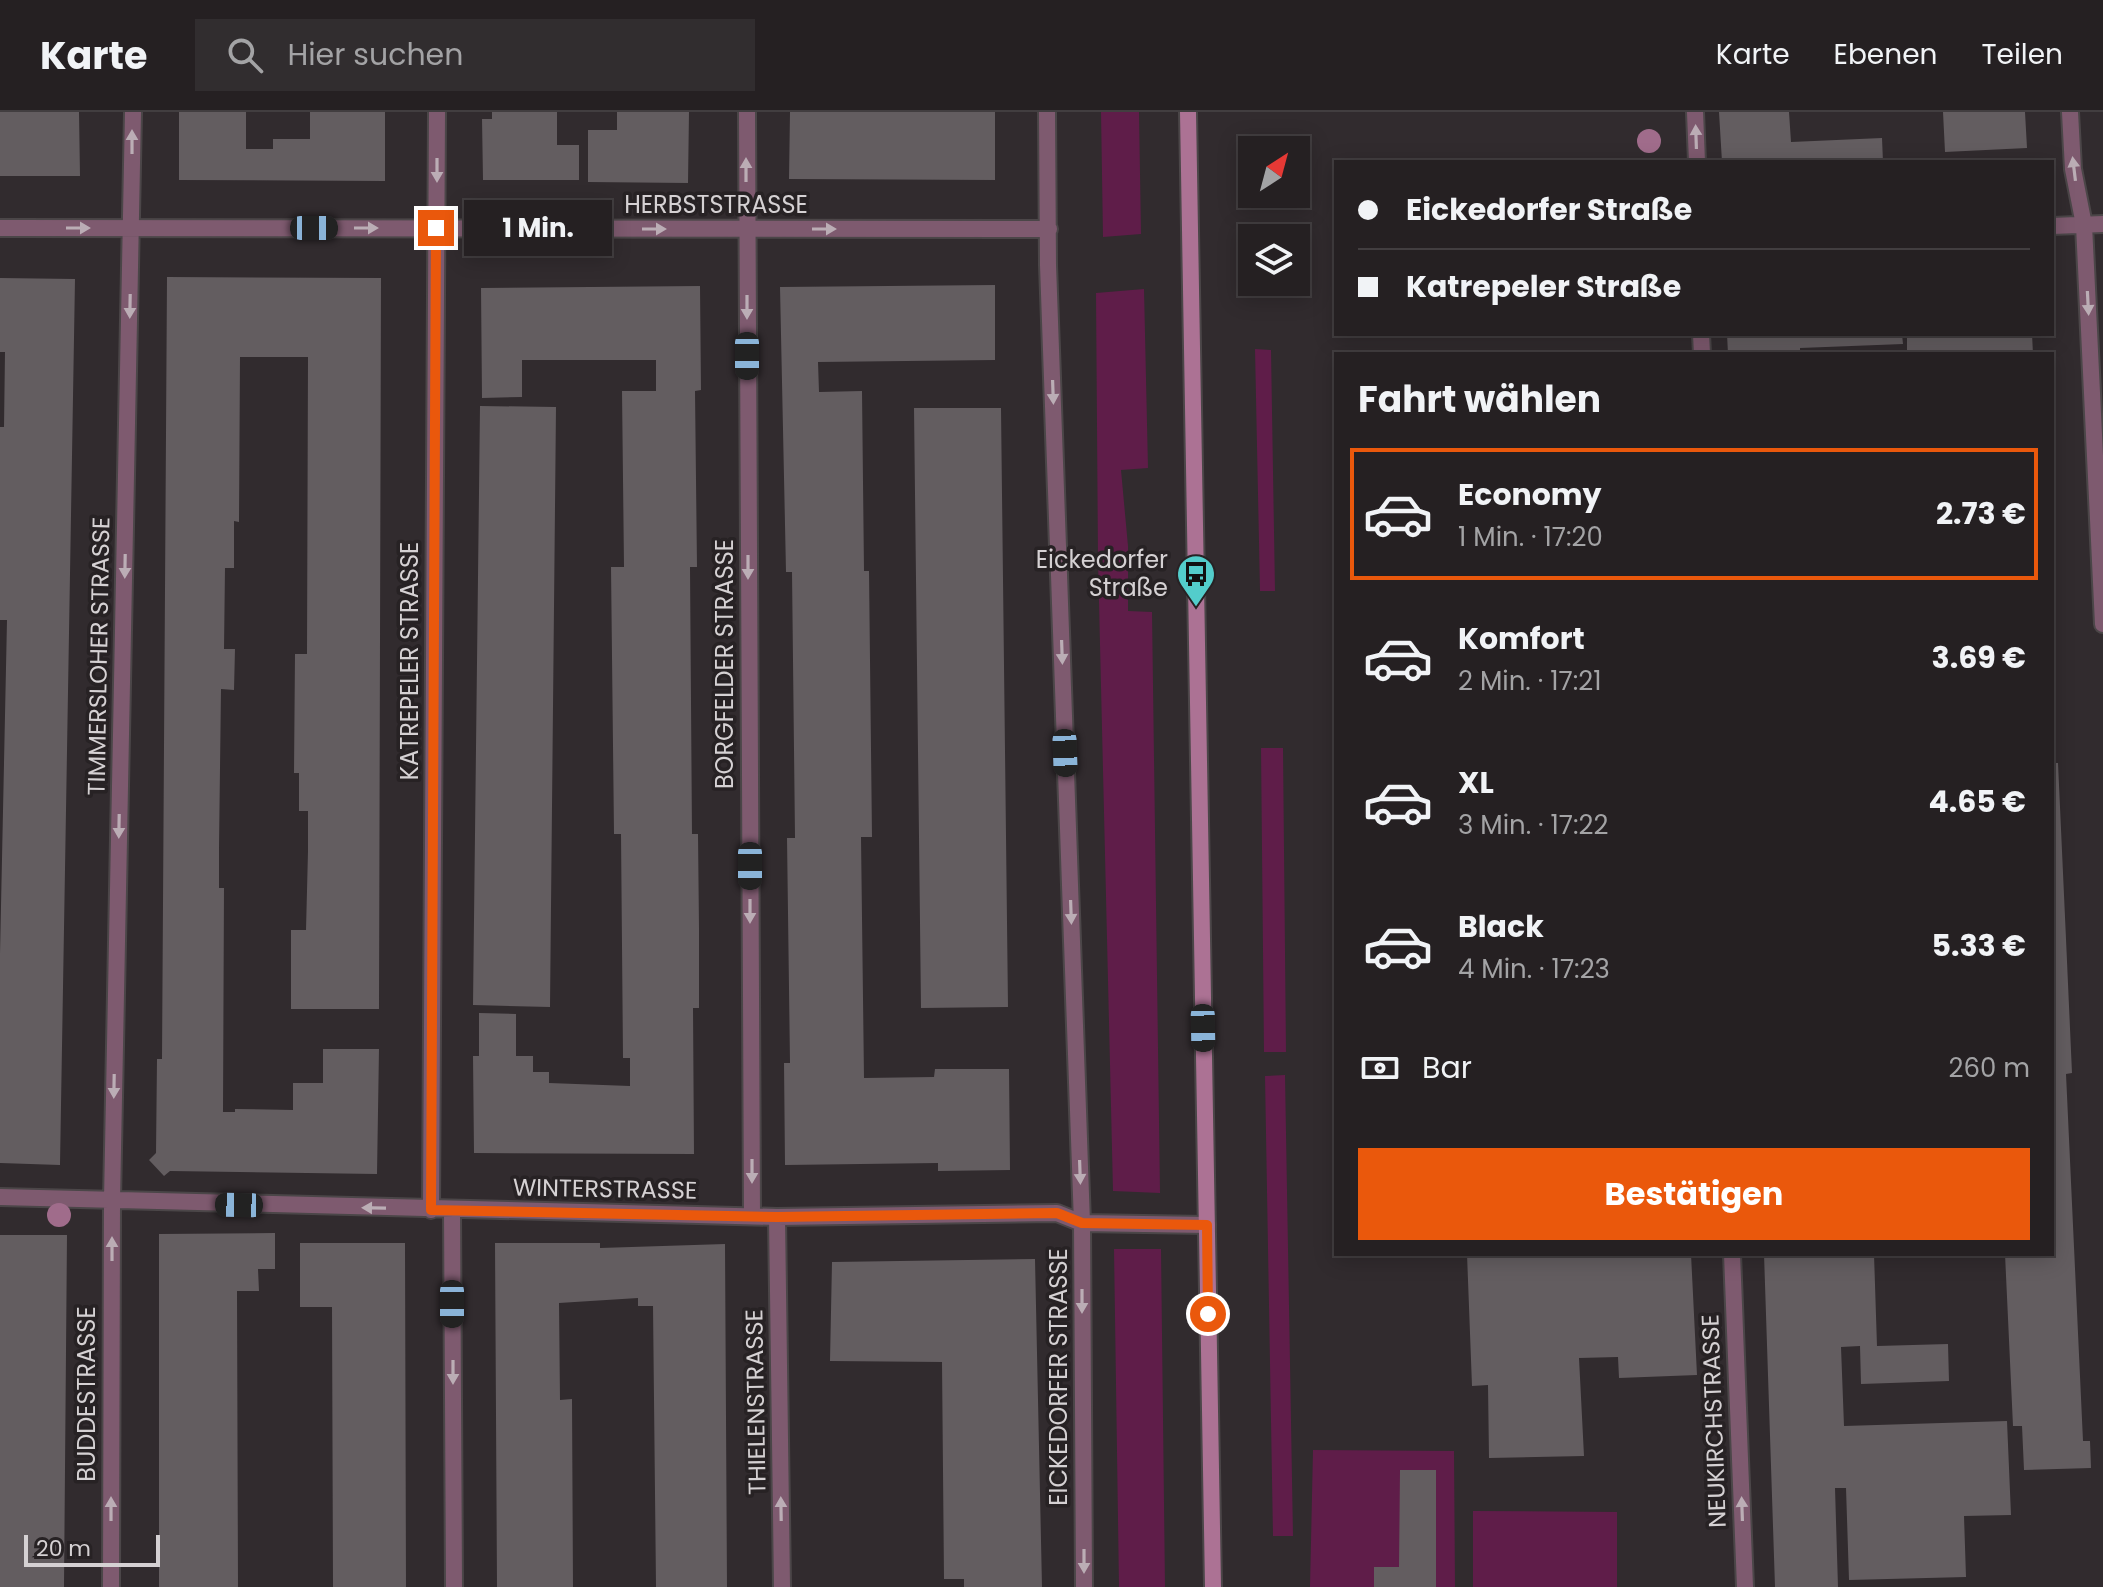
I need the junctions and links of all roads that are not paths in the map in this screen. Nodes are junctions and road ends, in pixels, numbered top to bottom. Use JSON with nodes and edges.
{"nodes":[{"id":1,"x":133,"y":112,"type":"edge"},
{"id":2,"x":437,"y":112,"type":"edge"},
{"id":3,"x":747,"y":112,"type":"edge"},
{"id":4,"x":1047,"y":112,"type":"edge"},
{"id":5,"x":1188,"y":112,"type":"edge"},
{"id":6,"x":1695,"y":112,"type":"edge"},
{"id":7,"x":2070,"y":112,"type":"edge"},
{"id":8,"x":1697,"y":160,"type":"edge"},
{"id":9,"x":2103,"y":224,"type":"edge"},
{"id":10,"x":2084,"y":225,"type":"junction"},
{"id":11,"x":2054,"y":226,"type":"edge"},
{"id":12,"x":0,"y":228,"type":"edge"},
{"id":13,"x":132,"y":228,"type":"junction"},
{"id":14,"x":436,"y":228,"type":"junction"},
{"id":15,"x":746,"y":229,"type":"junction"},
{"id":16,"x":1049,"y":229,"type":"junction"},
{"id":17,"x":2103,"y":624,"type":"edge"},
{"id":18,"x":0,"y":1197,"type":"edge"},
{"id":19,"x":112,"y":1201,"type":"junction"},
{"id":20,"x":431,"y":1210,"type":"junction"},
{"id":21,"x":452,"y":1210,"type":"junction"},
{"id":22,"x":752,"y":1216,"type":"junction"},
{"id":23,"x":777,"y":1217,"type":"junction"},
{"id":24,"x":1082,"y":1223,"type":"junction"},
{"id":25,"x":1207,"y":1225,"type":"junction"},
{"id":26,"x":1732,"y":1256,"type":"edge"},
{"id":27,"x":111,"y":1587,"type":"edge"},
{"id":28,"x":454,"y":1587,"type":"edge"},
{"id":29,"x":782,"y":1587,"type":"edge"},
{"id":30,"x":1084,"y":1587,"type":"edge"},
{"id":31,"x":1213,"y":1587,"type":"edge"},
{"id":32,"x":1745,"y":1587,"type":"edge"}],
"edges":[{"from":13,"to":1,"type":"street","name":"TIMMERSLOHER STRASSE","one_way":true},
{"from":2,"to":14,"type":"street","name":"KATREPELER STRASSE","one_way":true},
{"from":15,"to":3,"type":"street","name":"BORGFELDER STRASSE","one_way":true},
{"from":4,"to":16,"type":"street","name":"EICKEDORFER STRASSE"},
{"from":5,"to":25,"type":"main road"},
{"from":8,"to":6,"type":"street","one_way":true},
{"from":10,"to":7,"type":"street","one_way":true},
{"from":9,"to":10,"type":"street"},
{"from":10,"to":11,"type":"street"},
{"from":10,"to":17,"type":"street","one_way":true},
{"from":12,"to":13,"type":"street","name":"HERBSTSTRASSE","one_way":true},
{"from":13,"to":14,"type":"street","name":"HERBSTSTRASSE","one_way":true},
{"from":13,"to":19,"type":"street","name":"TIMMERSLOHER STRASSE","one_way":true},
{"from":14,"to":15,"type":"street","name":"HERBSTSTRASSE","one_way":true},
{"from":14,"to":20,"type":"street","name":"KATREPELER STRASSE"},
{"from":15,"to":16,"type":"street","name":"HERBSTSTRASSE","one_way":true},
{"from":15,"to":22,"type":"street","name":"BORGFELDER STRASSE","one_way":true},
{"from":16,"to":24,"type":"street","name":"EICKEDORFER STRASSE","one_way":true},
{"from":18,"to":19,"type":"street","name":"WINTERSTRASSE"},
{"from":20,"to":19,"type":"street","name":"WINTERSTRASSE","one_way":true},
{"from":27,"to":19,"type":"street","name":"BUDDESTRASSE","one_way":true},
{"from":20,"to":21,"type":"street","name":"WINTERSTRASSE"},
{"from":21,"to":22,"type":"street","name":"WINTERSTRASSE"},
{"from":21,"to":28,"type":"street","one_way":true},
{"from":22,"to":23,"type":"street","name":"WINTERSTRASSE"},
{"from":23,"to":24,"type":"street","name":"WINTERSTRASSE"},
{"from":29,"to":23,"type":"street","name":"THIELENSTRASSE","one_way":true},
{"from":24,"to":25,"type":"street","name":"WINTERSTRASSE"},
{"from":24,"to":30,"type":"street","name":"EICKEDORFER STRASSE","one_way":true},
{"from":25,"to":31,"type":"main road"},
{"from":32,"to":26,"type":"street","name":"NEUKIRCHSTRASSE","one_way":true}]}
